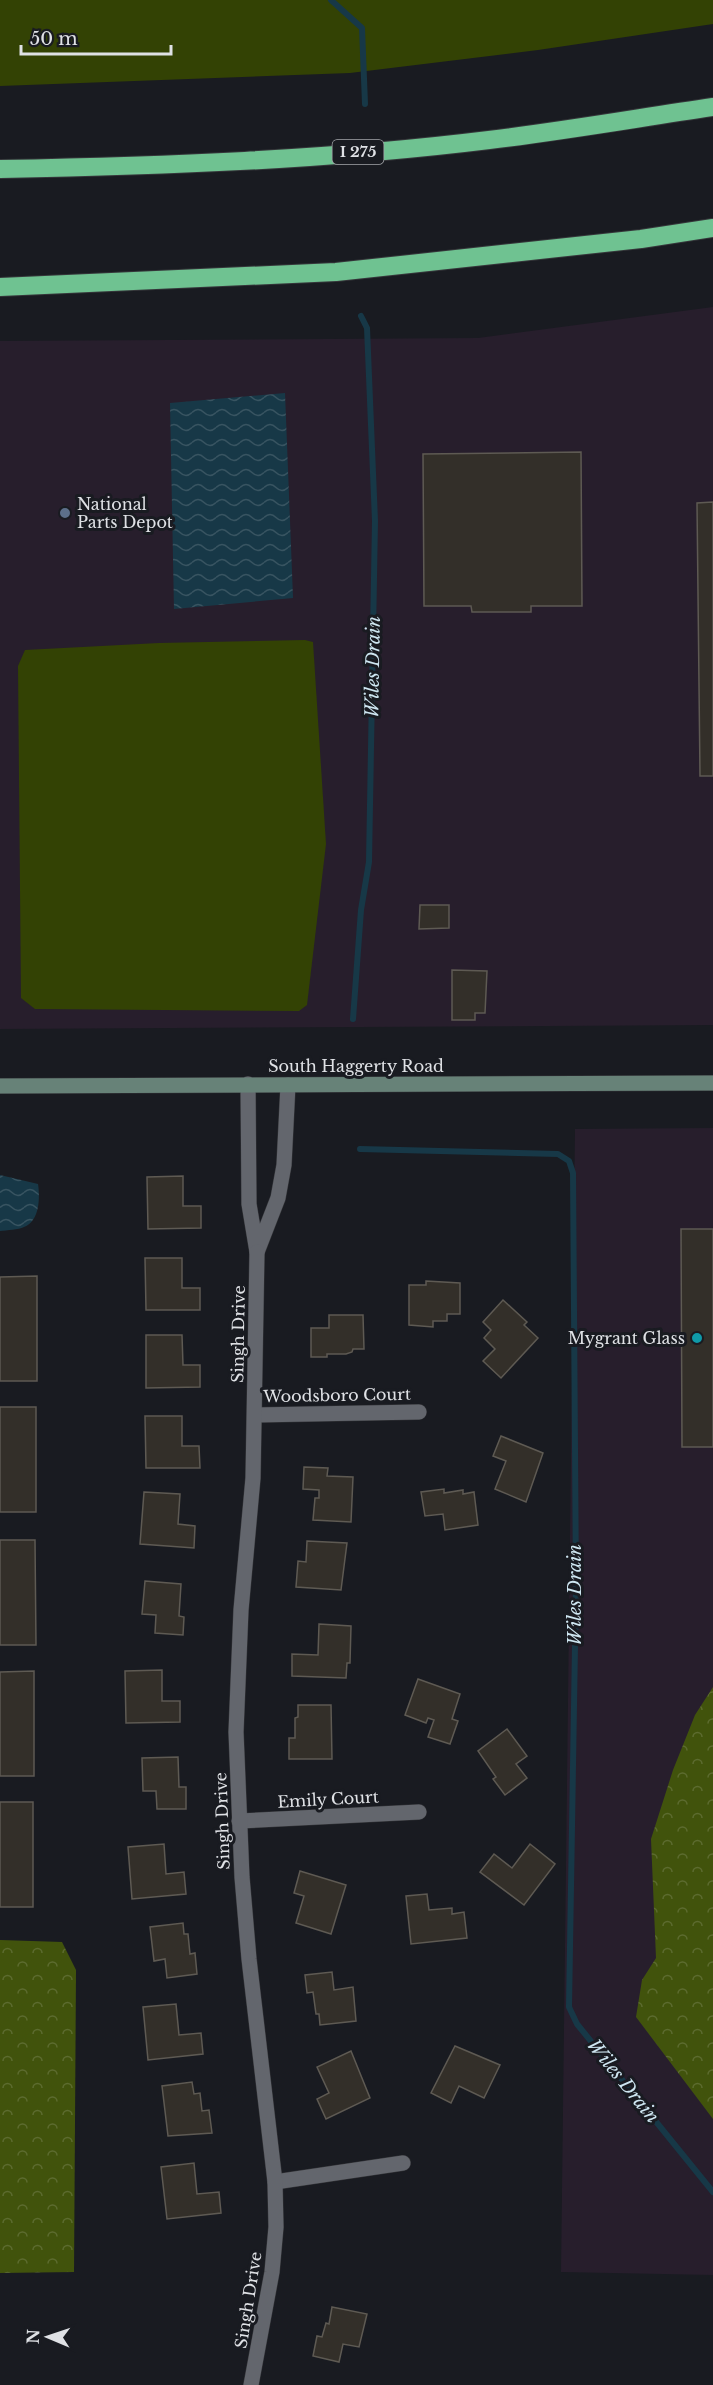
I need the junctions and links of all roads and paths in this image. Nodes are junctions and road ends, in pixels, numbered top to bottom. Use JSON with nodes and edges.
{"nodes":[{"id":1,"x":713,"y":108,"type":"edge"},
{"id":2,"x":0,"y":169,"type":"edge"},
{"id":3,"x":713,"y":228,"type":"edge"},
{"id":4,"x":0,"y":288,"type":"edge"},
{"id":5,"x":713,"y":1083,"type":"edge"},
{"id":6,"x":248,"y":1084,"type":"junction"},
{"id":7,"x":288,"y":1085,"type":"junction"},
{"id":8,"x":0,"y":1086,"type":"edge"},
{"id":9,"x":257,"y":1252,"type":"junction"},
{"id":10,"x":419,"y":1412,"type":"dead end"},
{"id":11,"x":255,"y":1415,"type":"junction"},
{"id":12,"x":419,"y":1812,"type":"dead end"},
{"id":13,"x":239,"y":1821,"type":"junction"},
{"id":14,"x":403,"y":2163,"type":"dead end"},
{"id":15,"x":275,"y":2182,"type":"junction"},
{"id":16,"x":251,"y":2385,"type":"edge"}],
"edges":[{"from":1,"to":2,"type":"highway","number":"I 275"},
{"from":3,"to":4,"type":"highway"},
{"from":5,"to":7,"type":"main road","name":"South Haggerty Road"},
{"from":6,"to":7,"type":"main road","name":"South Haggerty Road"},
{"from":6,"to":8,"type":"main road","name":"South Haggerty Road"},
{"from":6,"to":9,"type":"street","name":"Singh Drive"},
{"from":7,"to":9,"type":"street","name":"Singh Drive"},
{"from":9,"to":11,"type":"street","name":"Singh Drive"},
{"from":10,"to":11,"type":"street","name":"Woodsboro Court"},
{"from":11,"to":13,"type":"street","name":"Singh Drive"},
{"from":12,"to":13,"type":"street","name":"Emily Court"},
{"from":13,"to":15,"type":"street","name":"Singh Drive"},
{"from":14,"to":15,"type":"street"},
{"from":15,"to":16,"type":"street","name":"Singh Drive"}]}
